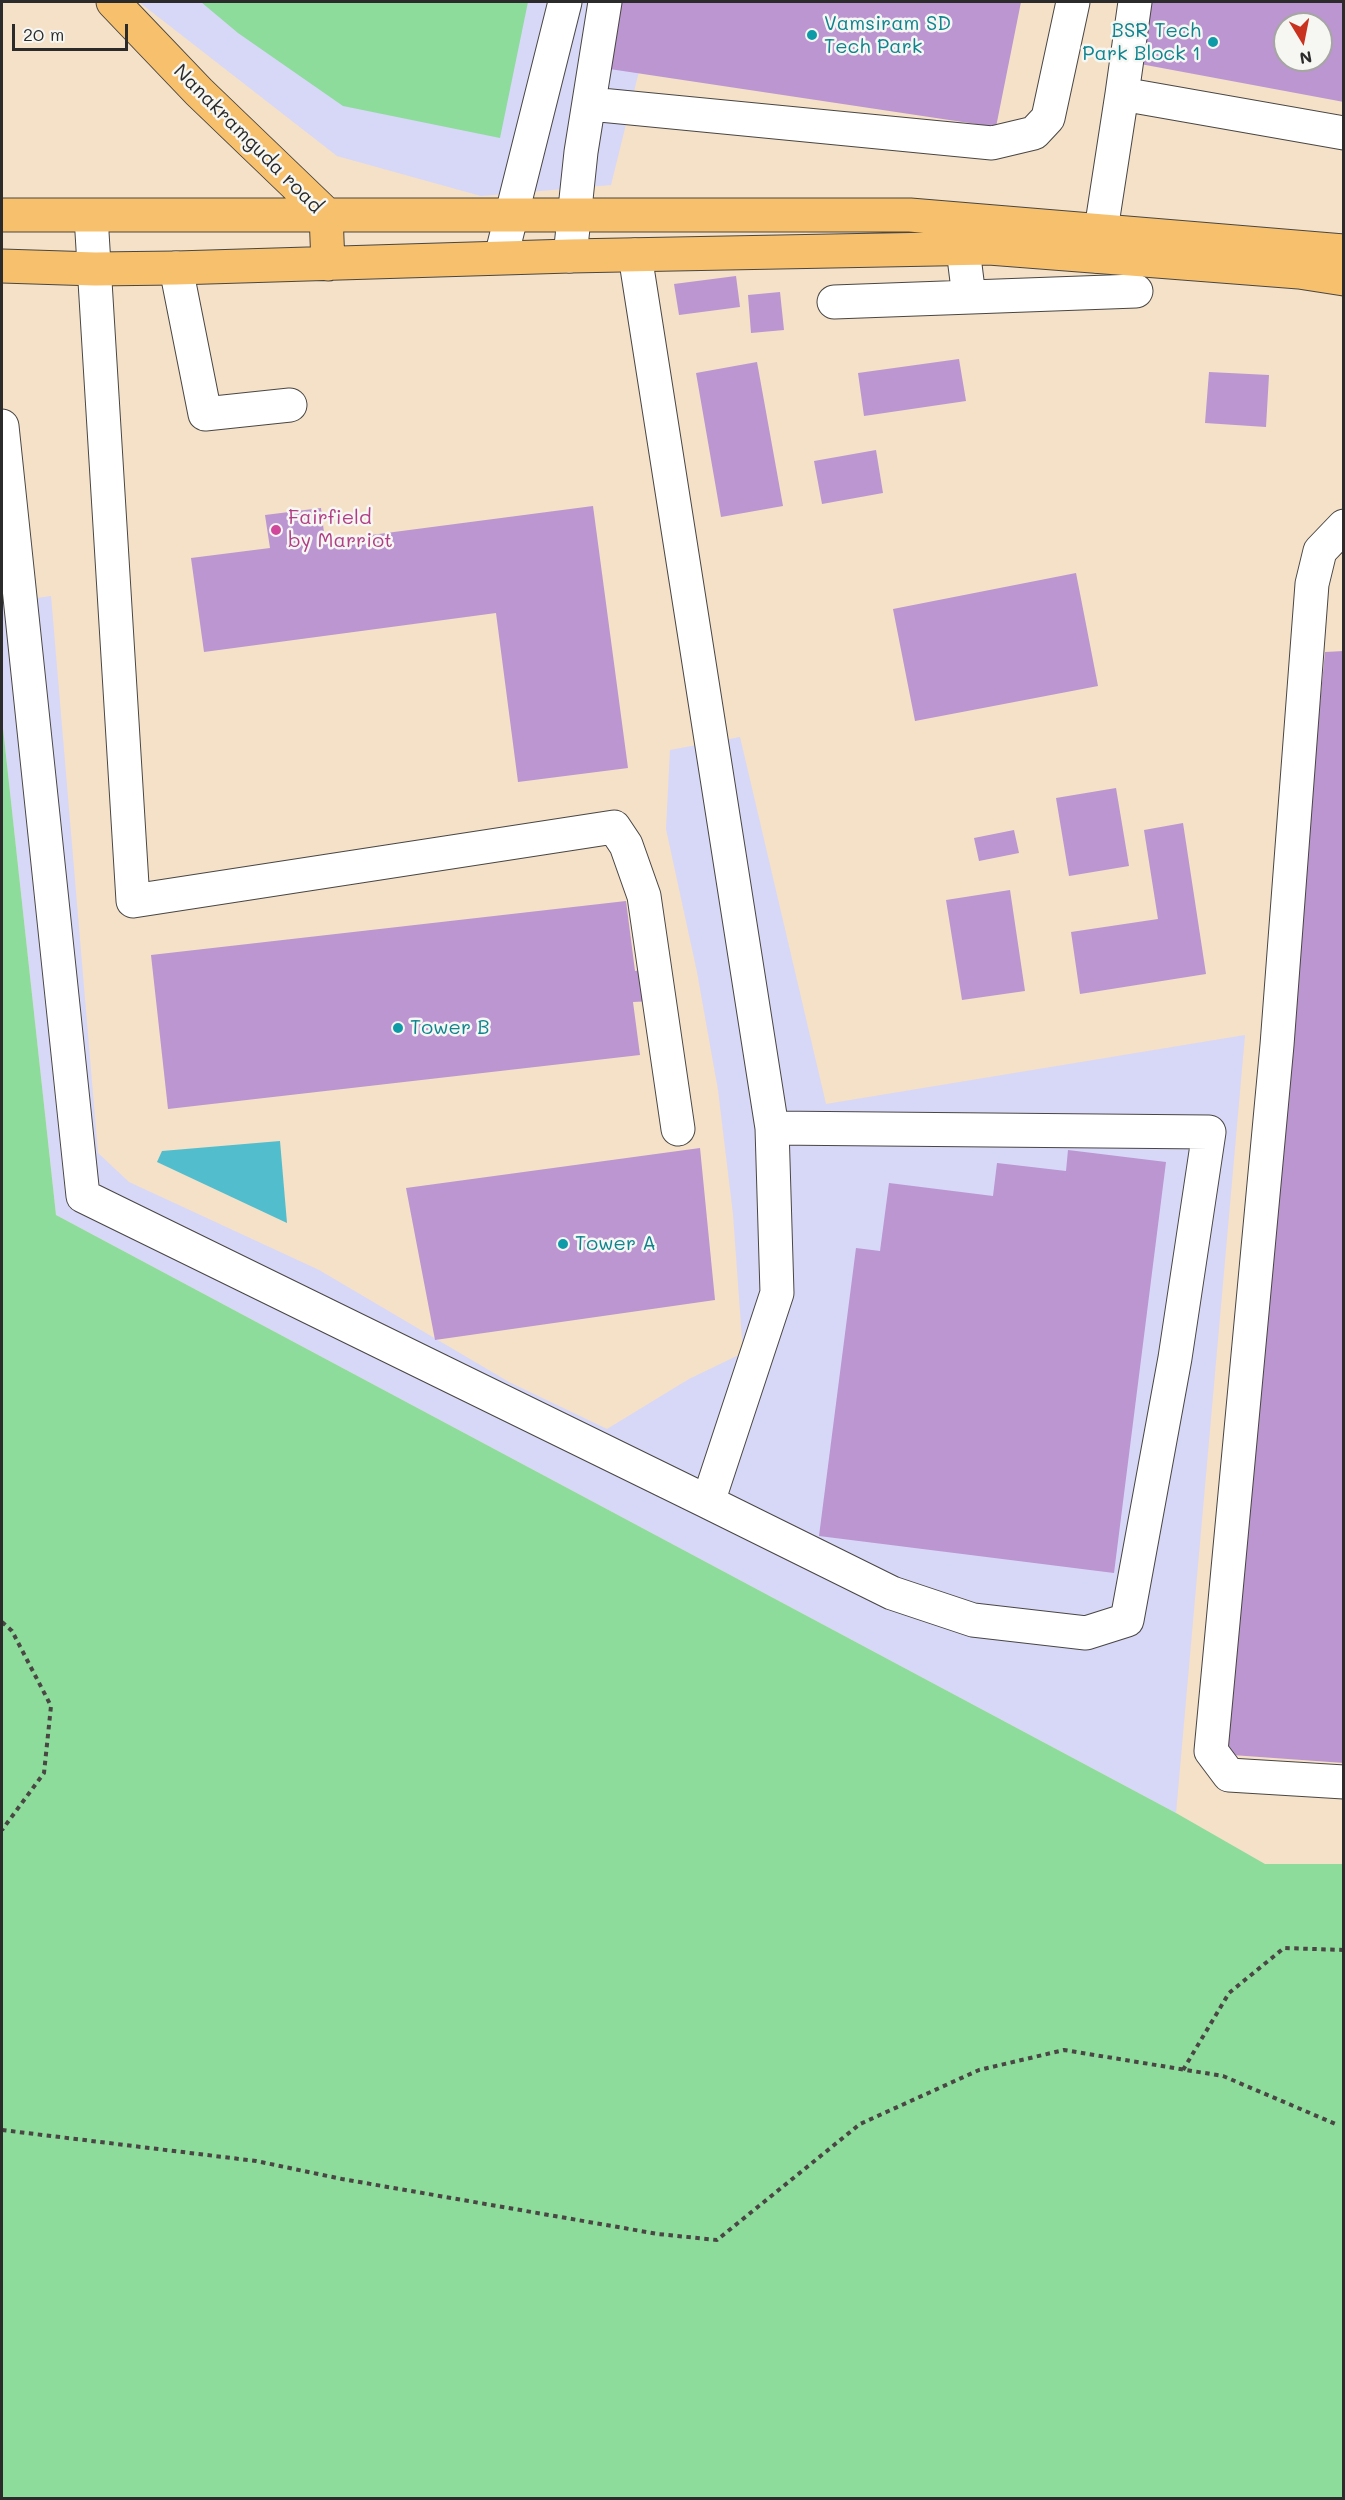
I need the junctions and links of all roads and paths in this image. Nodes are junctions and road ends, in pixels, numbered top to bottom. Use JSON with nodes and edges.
{"nodes":[{"id":1,"x":565,"y":2,"type":"edge"},
{"id":2,"x":605,"y":2,"type":"edge"},
{"id":3,"x":1073,"y":2,"type":"edge"},
{"id":4,"x":1135,"y":2,"type":"edge"},
{"id":5,"x":125,"y":7,"type":"edge"},
{"id":6,"x":1122,"y":94,"type":"junction"},
{"id":7,"x":590,"y":104,"type":"junction"},
{"id":8,"x":1344,"y":133,"type":"edge"},
{"id":9,"x":326,"y":214,"type":"junction"},
{"id":10,"x":512,"y":214,"type":"junction"},
{"id":11,"x":574,"y":214,"type":"junction"},
{"id":12,"x":2,"y":215,"type":"edge"},
{"id":13,"x":90,"y":216,"type":"junction"},
{"id":14,"x":1099,"y":244,"type":"junction"},
{"id":15,"x":963,"y":249,"type":"junction"},
{"id":16,"x":1344,"y":251,"type":"edge"},
{"id":17,"x":635,"y":255,"type":"junction"},
{"id":18,"x":570,"y":256,"type":"junction"},
{"id":19,"x":501,"y":257,"type":"junction"},
{"id":20,"x":328,"y":264,"type":"junction"},
{"id":21,"x":2,"y":266,"type":"edge"},
{"id":22,"x":176,"y":268,"type":"junction"},
{"id":23,"x":95,"y":269,"type":"junction"},
{"id":24,"x":1344,"y":279,"type":"edge"},
{"id":25,"x":1136,"y":291,"type":"dead end"},
{"id":26,"x":969,"y":297,"type":"junction"},
{"id":27,"x":834,"y":302,"type":"dead end"},
{"id":28,"x":290,"y":405,"type":"dead end"},
{"id":29,"x":2,"y":426,"type":"edge"},
{"id":30,"x":1344,"y":526,"type":"edge"},
{"id":31,"x":772,"y":1128,"type":"junction"},
{"id":32,"x":678,"y":1129,"type":"dead end"},
{"id":33,"x":708,"y":1502,"type":"junction"},
{"id":34,"x":2,"y":1622,"type":"edge"},
{"id":35,"x":1344,"y":1782,"type":"edge"},
{"id":36,"x":2,"y":1830,"type":"edge"},
{"id":37,"x":1344,"y":1953,"type":"edge"},
{"id":38,"x":1183,"y":2070,"type":"junction"},
{"id":39,"x":1338,"y":2125,"type":"dead end"},
{"id":40,"x":2,"y":2130,"type":"edge"}],
"edges":[{"from":1,"to":10,"type":"street"},
{"from":2,"to":7,"type":"street"},
{"from":3,"to":7,"type":"street"},
{"from":4,"to":6,"type":"street"},
{"from":5,"to":9,"type":"main road","name":"Nanakramguda road"},
{"from":6,"to":8,"type":"street"},
{"from":6,"to":14,"type":"street"},
{"from":7,"to":11,"type":"street"},
{"from":9,"to":10,"type":"main road"},
{"from":9,"to":13,"type":"main road"},
{"from":9,"to":20,"type":"main road","name":"Nanakramguda road"},
{"from":10,"to":11,"type":"main road"},
{"from":10,"to":19,"type":"street"},
{"from":11,"to":14,"type":"main road"},
{"from":11,"to":18,"type":"street"},
{"from":12,"to":13,"type":"main road"},
{"from":13,"to":23,"type":"street"},
{"from":14,"to":15,"type":"main road"},
{"from":14,"to":16,"type":"main road"},
{"from":14,"to":24,"type":"main road"},
{"from":15,"to":17,"type":"main road"},
{"from":15,"to":26,"type":"street"},
{"from":17,"to":18,"type":"main road"},
{"from":17,"to":31,"type":"street"},
{"from":18,"to":19,"type":"main road"},
{"from":19,"to":20,"type":"main road"},
{"from":20,"to":22,"type":"main road"},
{"from":21,"to":23,"type":"main road"},
{"from":22,"to":23,"type":"main road"},
{"from":22,"to":28,"type":"street"},
{"from":23,"to":32,"type":"street"},
{"from":25,"to":26,"type":"street"},
{"from":26,"to":27,"type":"street"},
{"from":29,"to":33,"type":"street"},
{"from":30,"to":35,"type":"street"},
{"from":31,"to":33,"type":"street"},
{"from":31,"to":33,"type":"street"},
{"from":34,"to":36,"type":"path"},
{"from":37,"to":38,"type":"path"},
{"from":38,"to":39,"type":"path"},
{"from":38,"to":40,"type":"path"}]}
